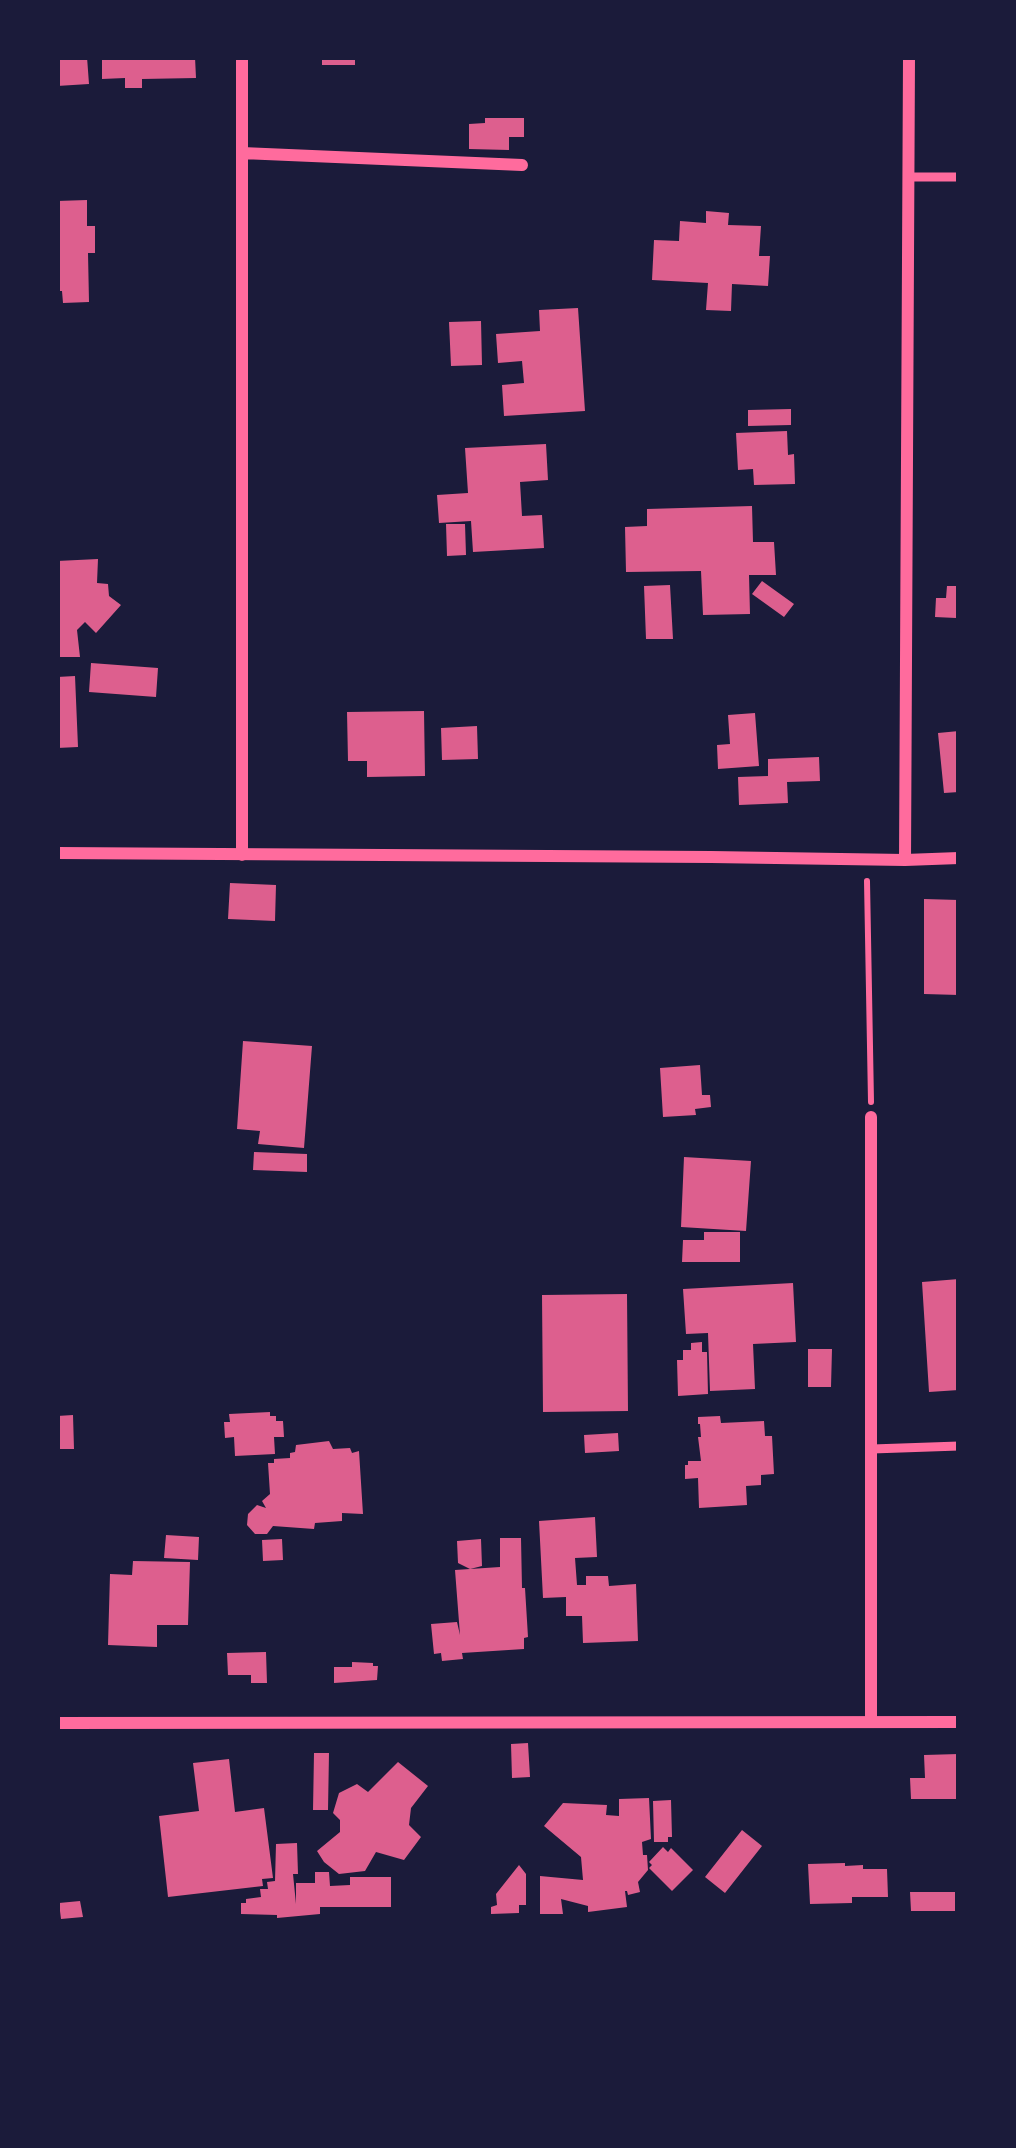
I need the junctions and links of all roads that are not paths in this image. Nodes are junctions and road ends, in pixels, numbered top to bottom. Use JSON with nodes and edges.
{"nodes":[{"id":1,"x":242,"y":57,"type":"edge"},
{"id":2,"x":909,"y":57,"type":"edge"},
{"id":3,"x":242,"y":153,"type":"junction"},
{"id":4,"x":522,"y":165,"type":"dead end"},
{"id":5,"x":909,"y":177,"type":"junction"},
{"id":6,"x":959,"y":177,"type":"edge"},
{"id":7,"x":57,"y":854,"type":"edge"},
{"id":8,"x":242,"y":855,"type":"junction"},
{"id":9,"x":959,"y":858,"type":"edge"},
{"id":10,"x":905,"y":860,"type":"junction"},
{"id":11,"x":871,"y":1117,"type":"road end"},
{"id":12,"x":959,"y":1446,"type":"edge"},
{"id":13,"x":872,"y":1449,"type":"junction"},
{"id":14,"x":872,"y":1721,"type":"junction"},
{"id":15,"x":959,"y":1722,"type":"edge"},
{"id":16,"x":57,"y":1723,"type":"edge"}],
"edges":[{"from":1,"to":3,"type":"street"},
{"from":2,"to":5,"type":"street"},
{"from":3,"to":4,"type":"street"},
{"from":3,"to":8,"type":"street"},
{"from":5,"to":6,"type":"lane"},
{"from":5,"to":10,"type":"street"},
{"from":7,"to":8,"type":"street"},
{"from":8,"to":10,"type":"street"},
{"from":9,"to":10,"type":"street"},
{"from":11,"to":13,"type":"street"},
{"from":12,"to":13,"type":"lane"},
{"from":13,"to":14,"type":"street"},
{"from":14,"to":15,"type":"street"},
{"from":14,"to":16,"type":"street"}]}
